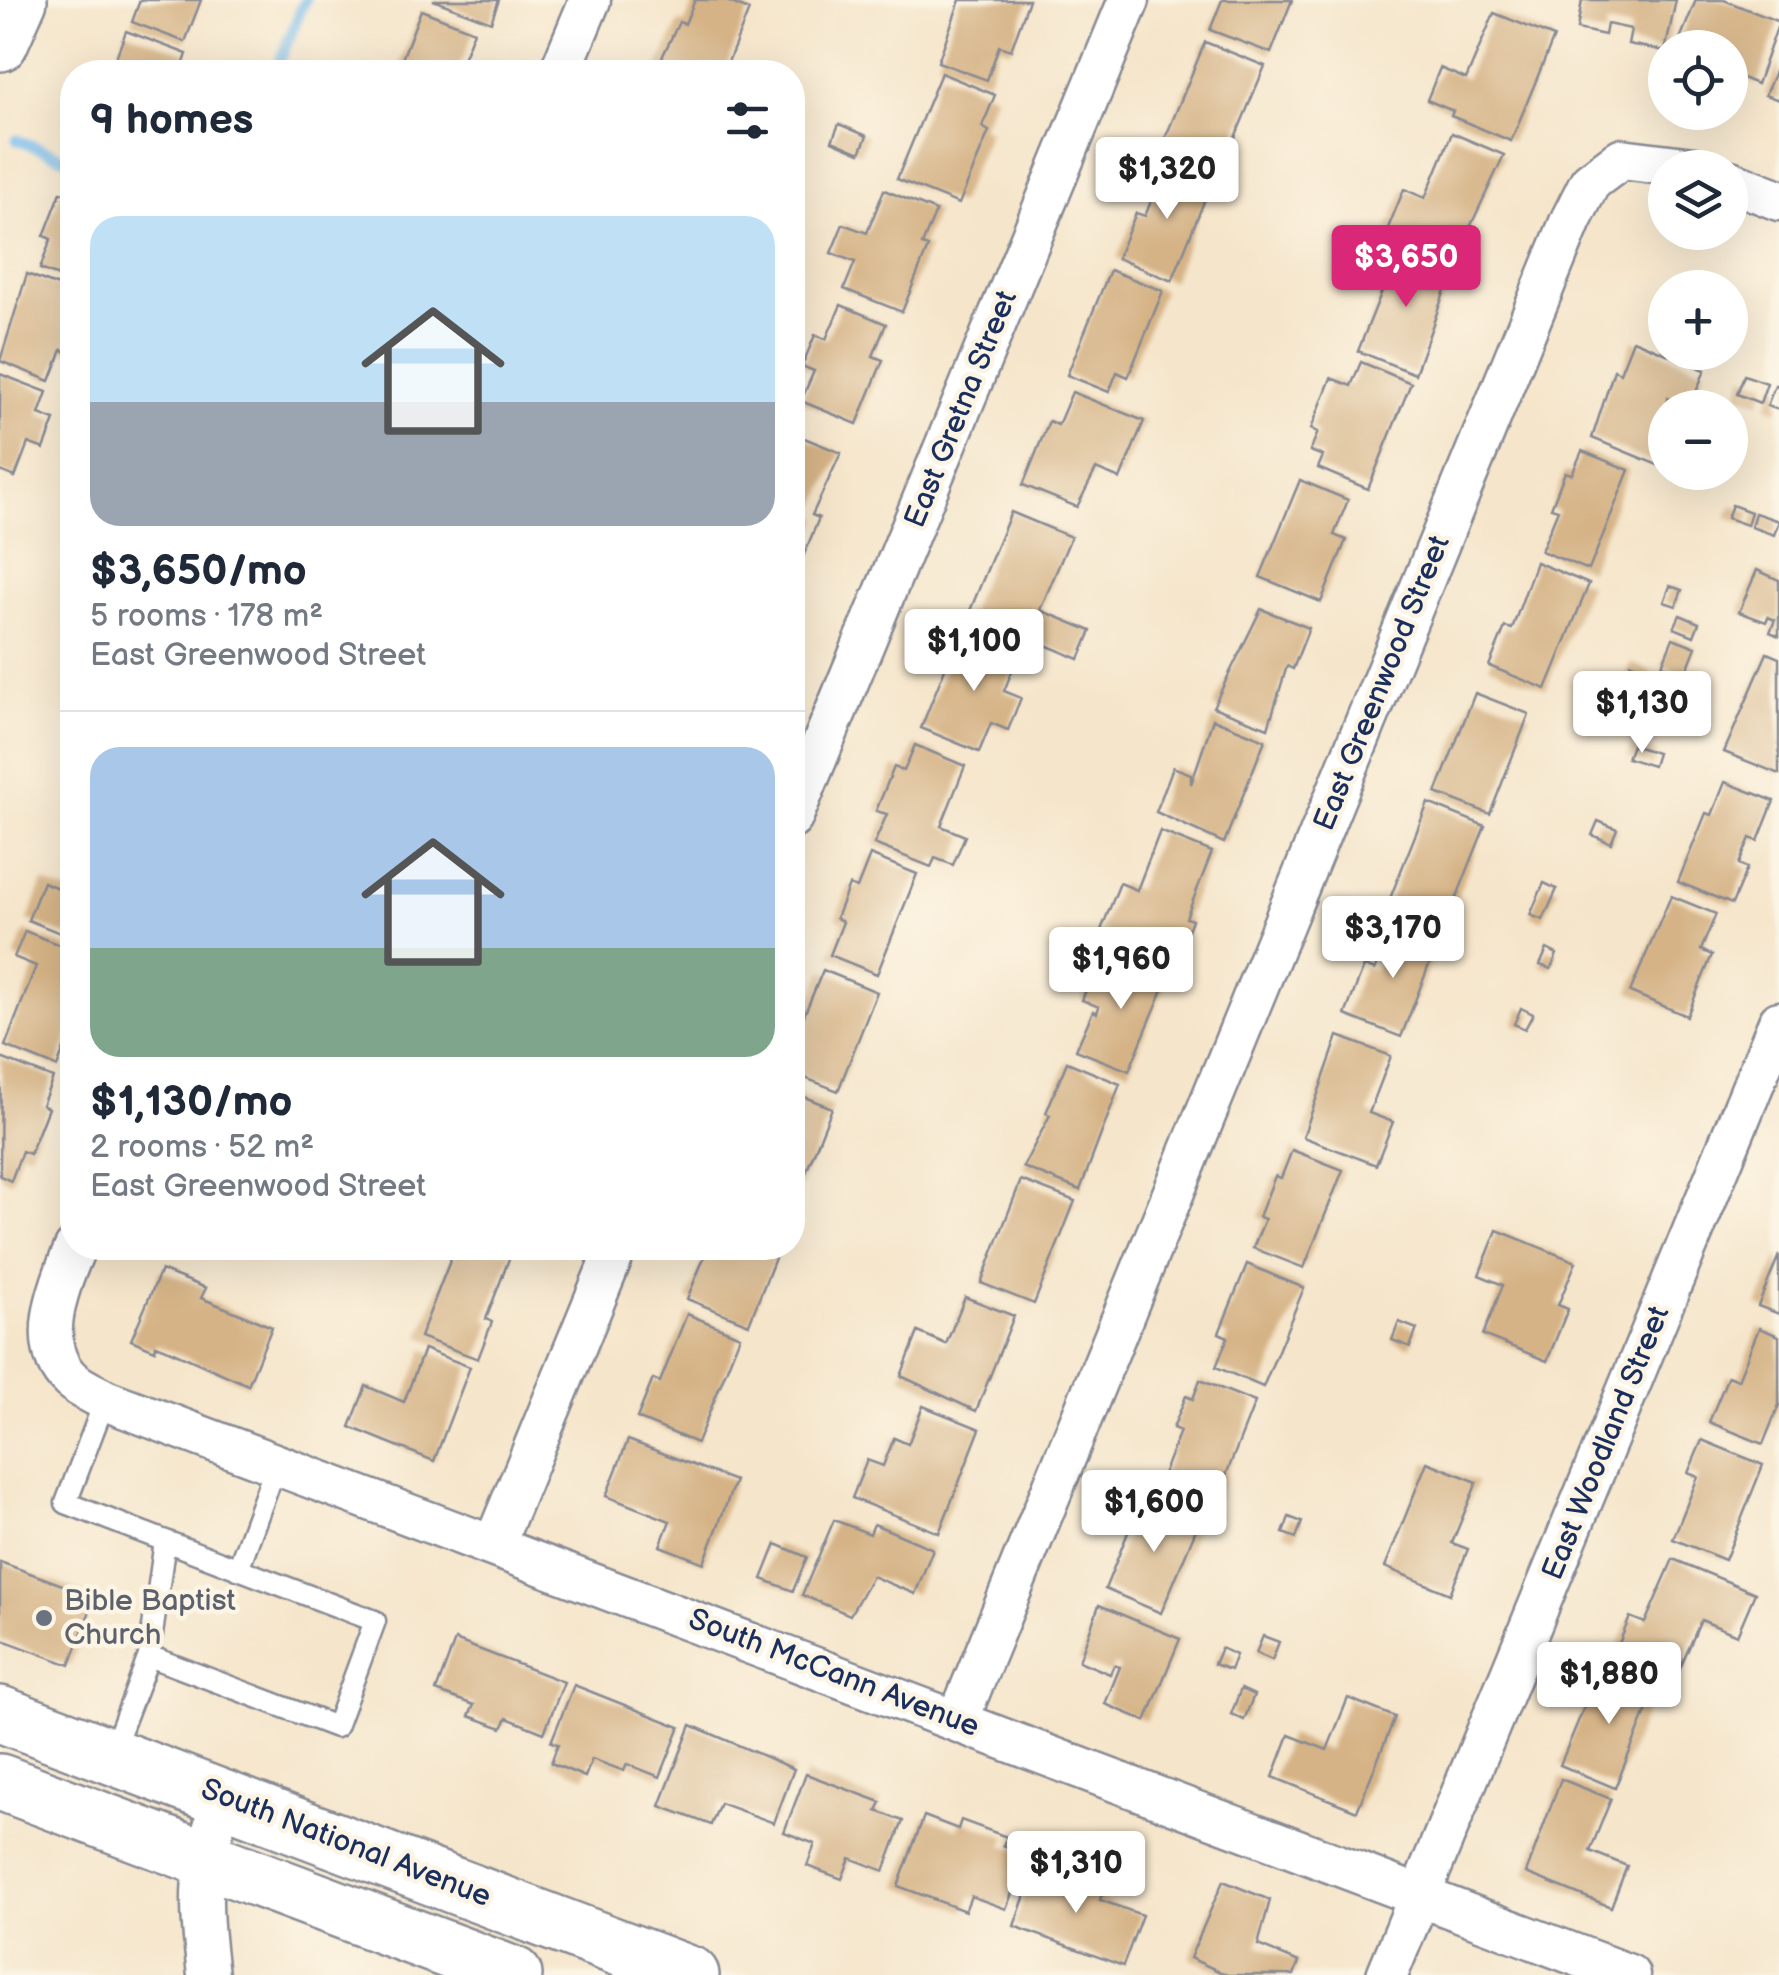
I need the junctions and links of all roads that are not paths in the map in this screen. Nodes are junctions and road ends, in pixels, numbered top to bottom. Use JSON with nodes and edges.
{"nodes":[{"id":1,"x":18,"y":0,"type":"edge"},
{"id":2,"x":590,"y":0,"type":"edge"},
{"id":3,"x":1129,"y":0,"type":"edge"},
{"id":4,"x":0,"y":43,"type":"edge"},
{"id":5,"x":565,"y":60,"type":"edge"},
{"id":6,"x":1648,"y":162,"type":"edge"},
{"id":7,"x":1748,"y":188,"type":"edge"},
{"id":8,"x":1779,"y":200,"type":"edge"},
{"id":9,"x":805,"y":786,"type":"edge"},
{"id":10,"x":1779,"y":1022,"type":"edge"},
{"id":11,"x":70,"y":1260,"type":"edge"},
{"id":12,"x":611,"y":1260,"type":"edge"},
{"id":13,"x":104,"y":1400,"type":"junction"},
{"id":14,"x":277,"y":1464,"type":"junction"},
{"id":15,"x":165,"y":1541,"type":"junction"},
{"id":16,"x":494,"y":1544,"type":"junction"},
{"id":17,"x":238,"y":1569,"type":"junction"},
{"id":18,"x":148,"y":1656,"type":"junction"},
{"id":19,"x":0,"y":1714,"type":"edge"},
{"id":20,"x":958,"y":1720,"type":"junction"},
{"id":21,"x":112,"y":1755,"type":"junction"},
{"id":22,"x":0,"y":1782,"type":"edge"},
{"id":23,"x":224,"y":1796,"type":"junction"},
{"id":24,"x":203,"y":1857,"type":"junction"},
{"id":25,"x":1420,"y":1897,"type":"junction"},
{"id":26,"x":208,"y":1975,"type":"edge"},
{"id":27,"x":514,"y":1975,"type":"edge"},
{"id":28,"x":691,"y":1975,"type":"edge"},
{"id":29,"x":1388,"y":1975,"type":"edge"},
{"id":30,"x":1629,"y":1975,"type":"edge"}],
"edges":[{"from":1,"to":4,"type":"main road"},
{"from":2,"to":5,"type":"street"},
{"from":3,"to":9,"type":"street","name":"East Gretna Street"},
{"from":6,"to":20,"type":"street","name":"East Greenwood Street"},
{"from":7,"to":8,"type":"street"},
{"from":10,"to":25,"type":"street","name":"East Woodland Street"},
{"from":11,"to":13,"type":"street","name":"South McCann Avenue"},
{"from":12,"to":16,"type":"street"},
{"from":13,"to":14,"type":"street","name":"South McCann Avenue"},
{"from":13,"to":15,"type":"lane"},
{"from":14,"to":16,"type":"street","name":"South McCann Avenue"},
{"from":14,"to":17,"type":"lane"},
{"from":15,"to":17,"type":"lane"},
{"from":15,"to":18,"type":"lane"},
{"from":16,"to":20,"type":"street","name":"South McCann Avenue"},
{"from":17,"to":18,"type":"lane"},
{"from":18,"to":21,"type":"lane"},
{"from":19,"to":21,"type":"main road","name":"South National Avenue"},
{"from":20,"to":25,"type":"street","name":"South McCann Avenue"},
{"from":21,"to":23,"type":"main road","name":"South National Avenue"},
{"from":22,"to":24,"type":"main road"},
{"from":23,"to":24,"type":"street"},
{"from":23,"to":28,"type":"main road","name":"South National Avenue"},
{"from":24,"to":26,"type":"street"},
{"from":24,"to":27,"type":"main road"},
{"from":25,"to":29,"type":"street","name":"East Woodland Street"},
{"from":25,"to":30,"type":"street","name":"South McCann Avenue"}]}
